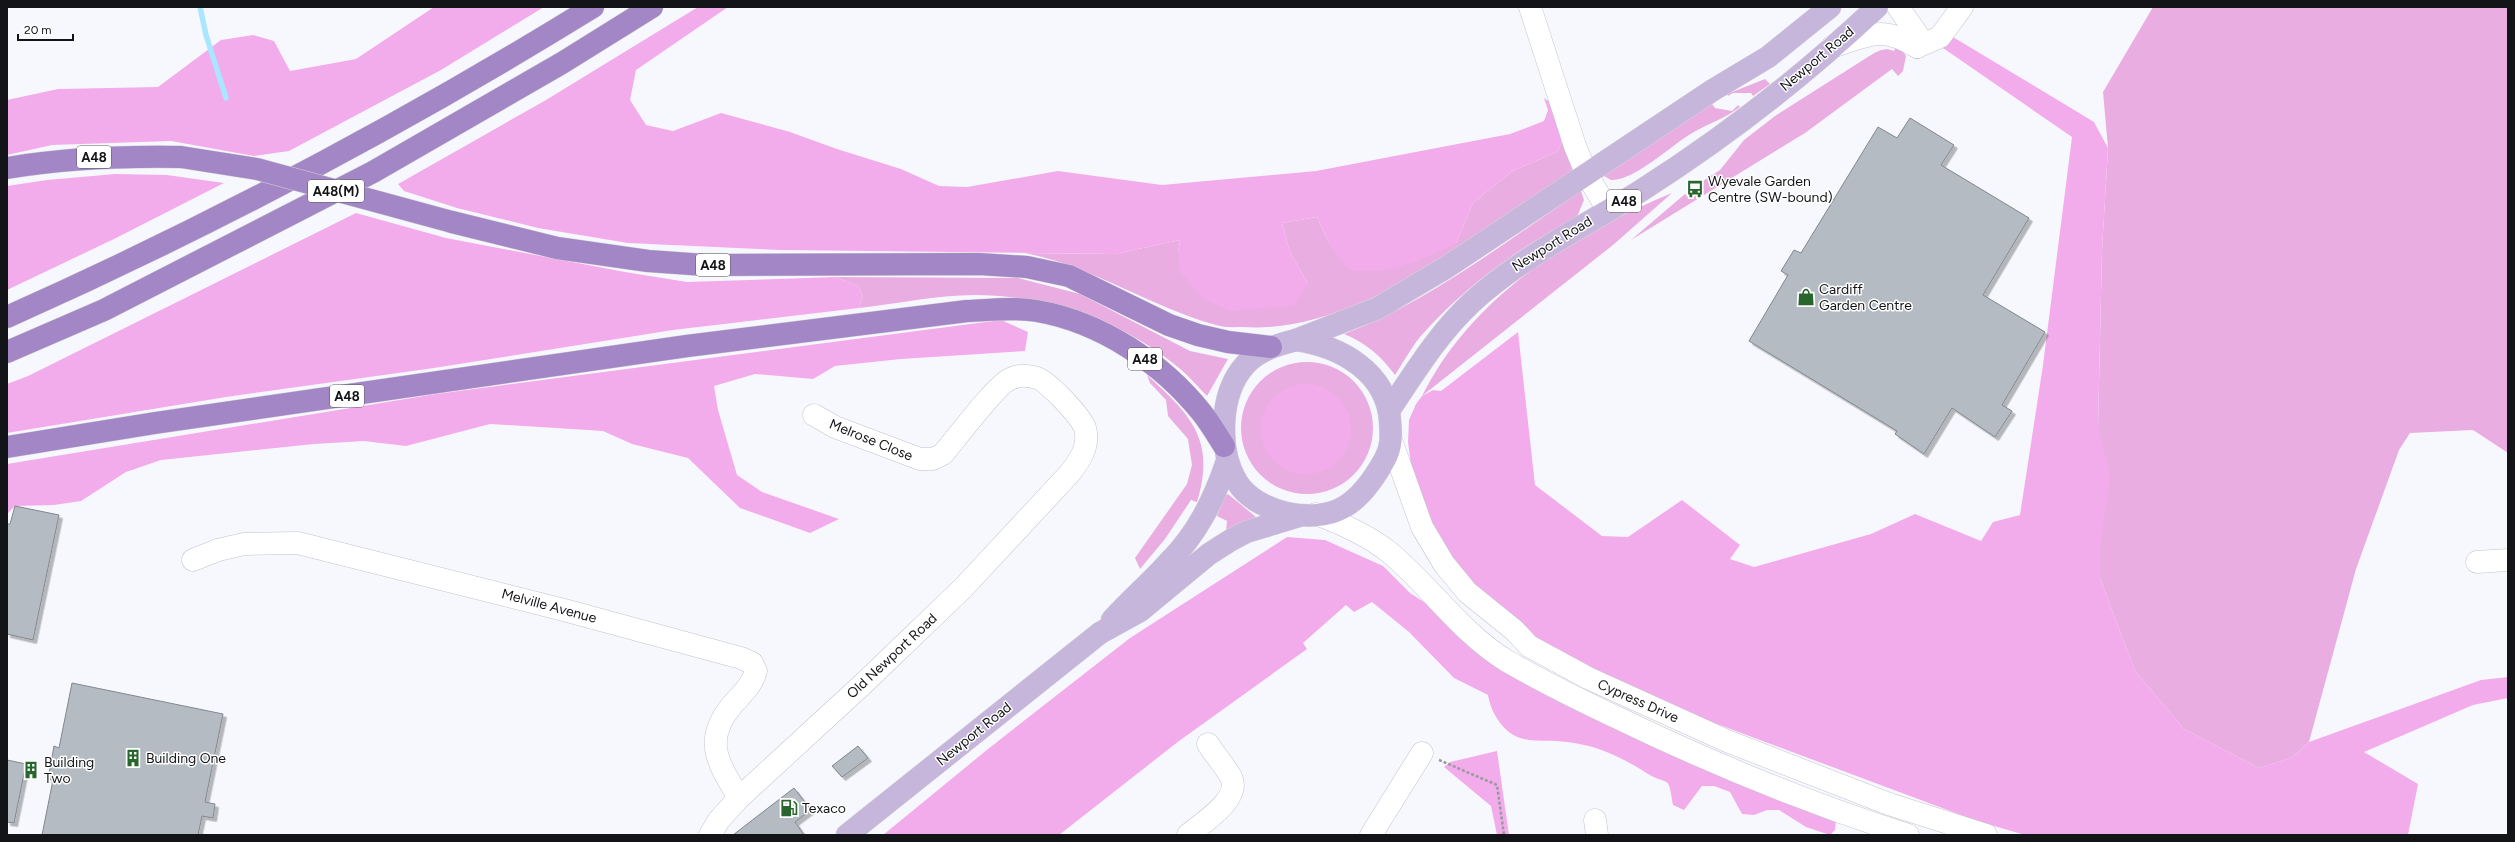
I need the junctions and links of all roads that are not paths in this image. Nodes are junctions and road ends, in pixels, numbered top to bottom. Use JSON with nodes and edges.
{"nodes":[{"id":1,"x":593,"y":7,"type":"edge"},
{"id":2,"x":652,"y":7,"type":"edge"},
{"id":3,"x":1530,"y":7,"type":"edge"},
{"id":4,"x":1830,"y":7,"type":"edge"},
{"id":5,"x":1877,"y":7,"type":"edge"},
{"id":6,"x":1898,"y":7,"type":"edge"},
{"id":7,"x":1962,"y":7,"type":"edge"},
{"id":8,"x":1917,"y":47,"type":"junction"},
{"id":9,"x":1832,"y":48,"type":"junction"},
{"id":10,"x":7,"y":168,"type":"edge"},
{"id":11,"x":1588,"y":175,"type":"junction"},
{"id":12,"x":1608,"y":210,"type":"junction"},
{"id":13,"x":7,"y":317,"type":"edge"},
{"id":14,"x":1296,"y":340,"type":"junction"},
{"id":15,"x":1271,"y":347,"type":"junction"},
{"id":16,"x":7,"y":352,"type":"edge"},
{"id":17,"x":1390,"y":409,"type":"junction"},
{"id":18,"x":814,"y":415,"type":"dead end"},
{"id":19,"x":1392,"y":443,"type":"junction"},
{"id":20,"x":7,"y":447,"type":"edge"},
{"id":21,"x":1225,"y":454,"type":"junction"},
{"id":22,"x":1070,"y":473,"type":"joint"},
{"id":23,"x":1308,"y":515,"type":"junction"},
{"id":24,"x":193,"y":560,"type":"dead end"},
{"id":25,"x":2508,"y":560,"type":"edge"},
{"id":26,"x":2477,"y":562,"type":"dead end"},
{"id":27,"x":1100,"y":633,"type":"junction"},
{"id":28,"x":1208,"y":744,"type":"dead end"},
{"id":29,"x":1422,"y":753,"type":"road end"},
{"id":30,"x":740,"y":798,"type":"junction"},
{"id":31,"x":710,"y":835,"type":"edge"},
{"id":32,"x":847,"y":835,"type":"edge"},
{"id":33,"x":1188,"y":835,"type":"edge"},
{"id":34,"x":1371,"y":835,"type":"edge"},
{"id":35,"x":1908,"y":835,"type":"edge"},
{"id":36,"x":1986,"y":835,"type":"edge"}],
"edges":[{"from":1,"to":13,"type":"highway","number":"A48(M)"},
{"from":2,"to":16,"type":"highway","number":"A48(M)"},
{"from":3,"to":11,"type":"street"},
{"from":4,"to":11,"type":"main road"},
{"from":5,"to":9,"type":"main road","name":"Newport Road","number":"A48"},
{"from":6,"to":8,"type":"street"},
{"from":7,"to":8,"type":"street"},
{"from":8,"to":9,"type":"street"},
{"from":9,"to":12,"type":"main road","name":"Newport Road","number":"A48"},
{"from":10,"to":15,"type":"highway","number":"A48","bridge":true},
{"from":11,"to":12,"type":"street"},
{"from":11,"to":14,"type":"main road"},
{"from":12,"to":17,"type":"main road","name":"Newport Road","number":"A48"},
{"from":14,"to":15,"type":"main road"},
{"from":14,"to":17,"type":"main road"},
{"from":15,"to":21,"type":"main road"},
{"from":17,"to":19,"type":"main road"},
{"from":18,"to":22,"type":"street","name":"Melrose Close"},
{"from":19,"to":23,"type":"main road","name":"Newport Road"},
{"from":19,"to":36,"type":"street","name":"Cypress Drive"},
{"from":20,"to":21,"type":"highway","number":"A48"},
{"from":21,"to":23,"type":"main road"},
{"from":21,"to":27,"type":"main road","name":"Newport Road"},
{"from":22,"to":30,"type":"street","name":"Old Newport Road"},
{"from":23,"to":27,"type":"main road","name":"Newport Road"},
{"from":23,"to":35,"type":"street","name":"Cypress Drive"},
{"from":24,"to":30,"type":"street","name":"Melville Avenue"},
{"from":25,"to":26,"type":"street"},
{"from":27,"to":32,"type":"main road","name":"Newport Road"},
{"from":28,"to":33,"type":"street"},
{"from":29,"to":34,"type":"street"},
{"from":30,"to":31,"type":"street","name":"Old Newport Road"}]}
